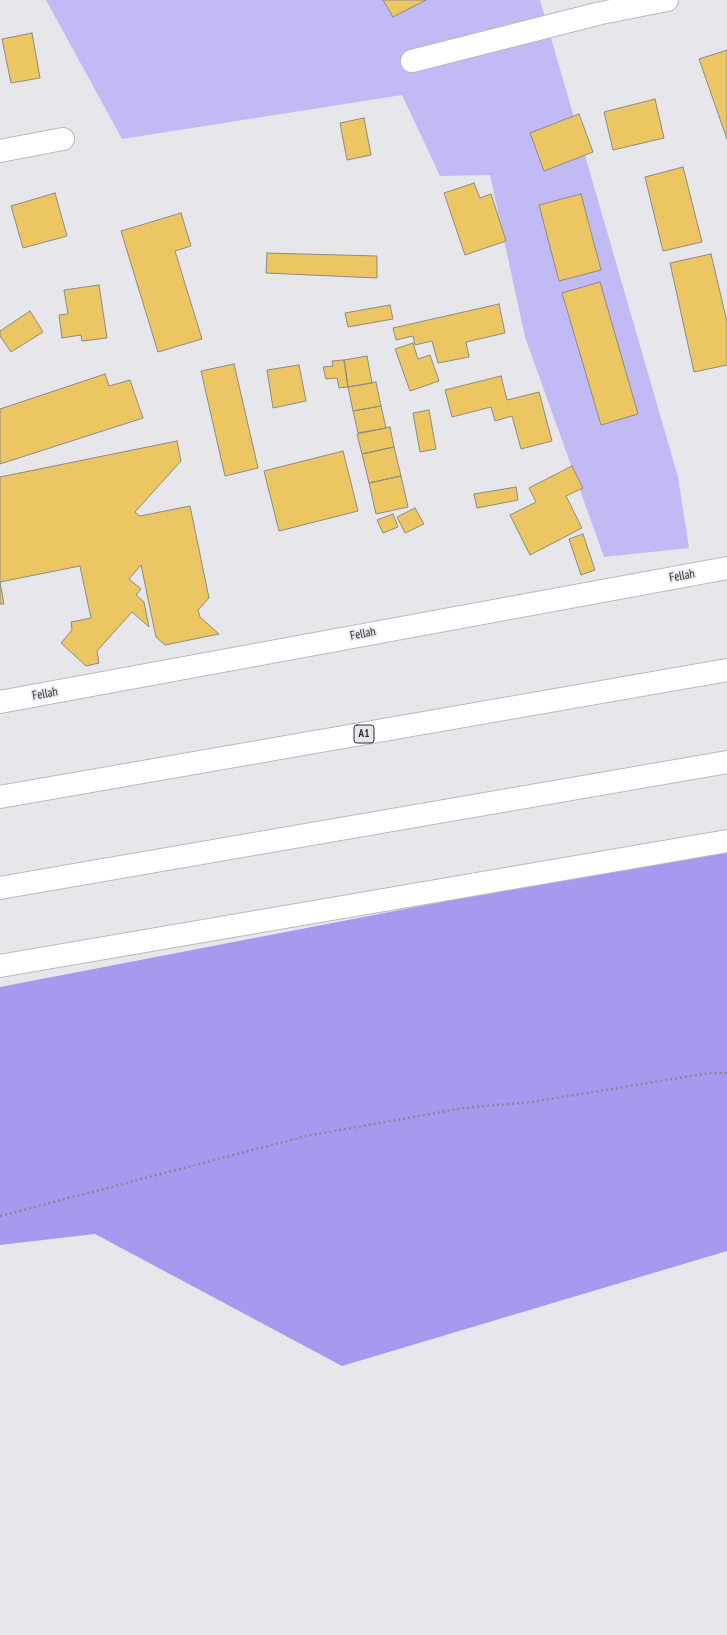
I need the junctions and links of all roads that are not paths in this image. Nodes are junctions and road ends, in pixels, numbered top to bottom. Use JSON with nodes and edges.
{"nodes":[{"id":1,"x":667,"y":0,"type":"edge"},
{"id":2,"x":599,"y":7,"type":"edge"},
{"id":3,"x":412,"y":62,"type":"dead end"},
{"id":4,"x":63,"y":139,"type":"dead end"},
{"id":5,"x":0,"y":151,"type":"edge"},
{"id":6,"x":727,"y":568,"type":"edge"},
{"id":7,"x":727,"y":670,"type":"edge"},
{"id":8,"x":0,"y":702,"type":"edge"},
{"id":9,"x":727,"y":762,"type":"edge"},
{"id":10,"x":0,"y":797,"type":"edge"},
{"id":11,"x":727,"y":841,"type":"edge"},
{"id":12,"x":0,"y":888,"type":"edge"},
{"id":13,"x":0,"y":966,"type":"edge"}],
"edges":[{"from":1,"to":2,"type":"main road"},
{"from":2,"to":3,"type":"main road"},
{"from":4,"to":5,"type":"main road"},
{"from":6,"to":8,"type":"main road","name":"Fellah"},
{"from":7,"to":10,"type":"main road","number":"A1"},
{"from":9,"to":12,"type":"main road"},
{"from":11,"to":13,"type":"main road"}]}
